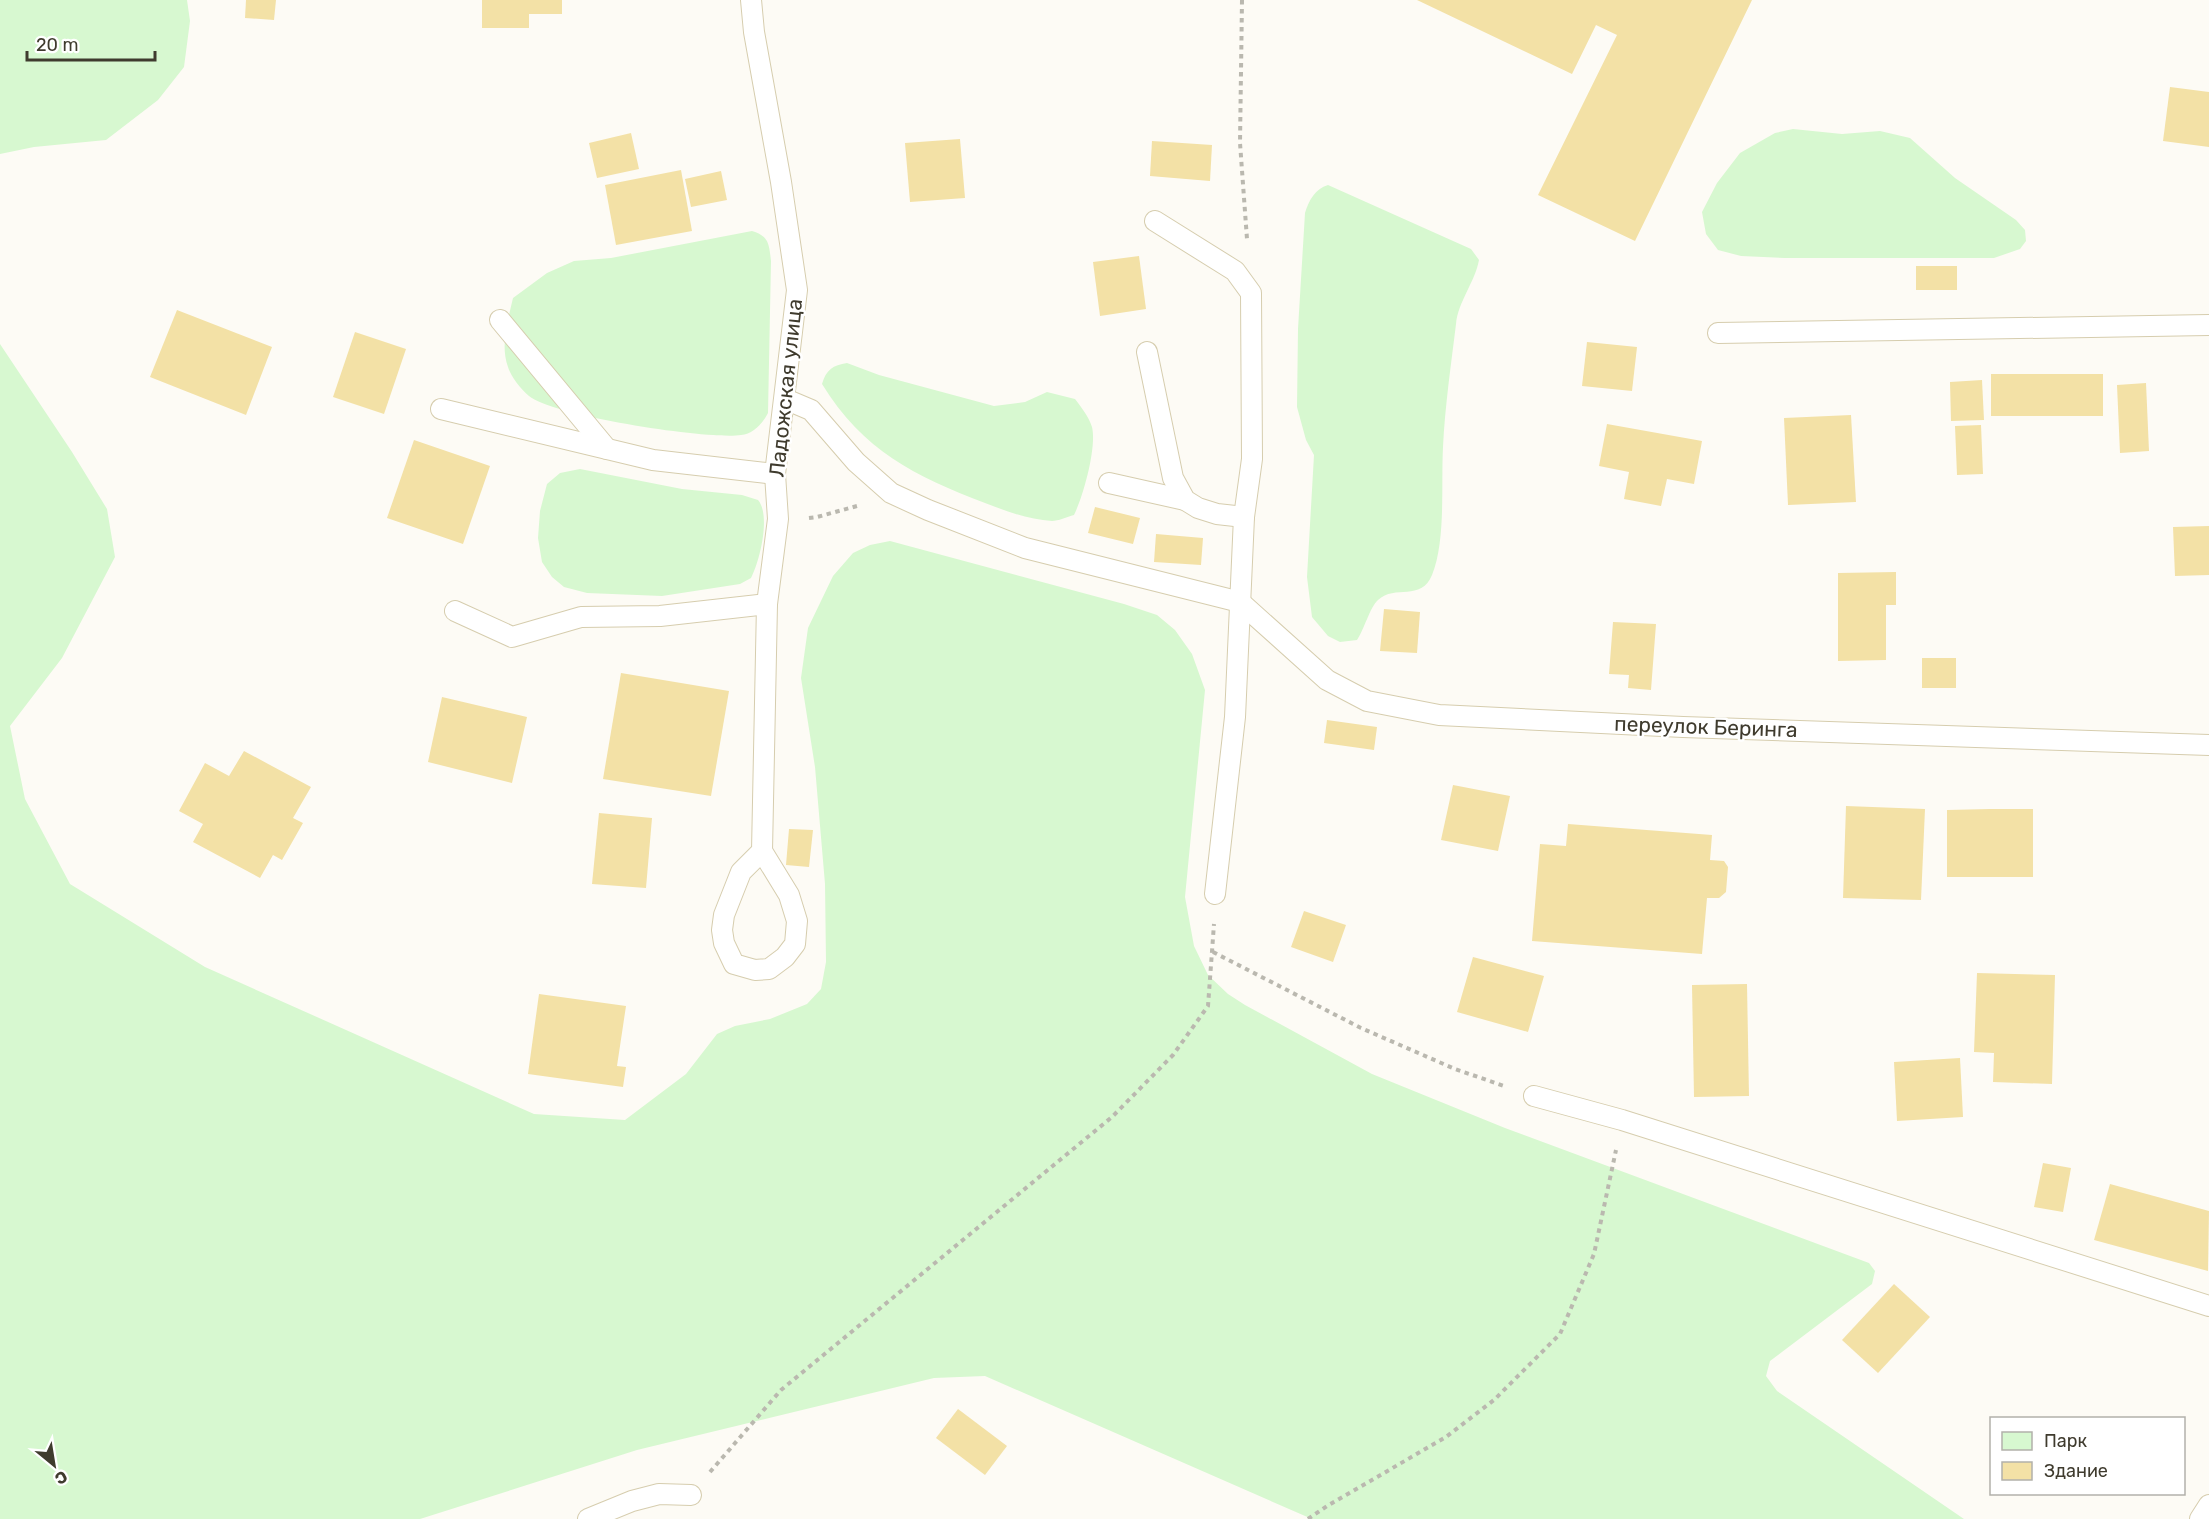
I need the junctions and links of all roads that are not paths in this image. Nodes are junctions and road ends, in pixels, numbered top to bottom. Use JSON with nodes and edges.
{"nodes":[{"id":1,"x":751,"y":0,"type":"edge"},
{"id":2,"x":1155,"y":221,"type":"dead end"},
{"id":3,"x":500,"y":320,"type":"dead end"},
{"id":4,"x":2209,"y":325,"type":"edge"},
{"id":5,"x":1718,"y":333,"type":"dead end"},
{"id":6,"x":1147,"y":352,"type":"dead end"},
{"id":7,"x":785,"y":399,"type":"junction"},
{"id":8,"x":441,"y":409,"type":"dead end"},
{"id":9,"x":607,"y":449,"type":"junction"},
{"id":10,"x":775,"y":474,"type":"junction"},
{"id":11,"x":1109,"y":483,"type":"dead end"},
{"id":12,"x":1185,"y":500,"type":"junction"},
{"id":13,"x":1244,"y":517,"type":"junction"},
{"id":14,"x":1240,"y":602,"type":"junction"},
{"id":15,"x":767,"y":604,"type":"junction"},
{"id":16,"x":454,"y":611,"type":"dead end"},
{"id":17,"x":2209,"y":745,"type":"edge"},
{"id":18,"x":762,"y":851,"type":"junction"},
{"id":19,"x":1215,"y":894,"type":"road end"},
{"id":20,"x":1534,"y":1096,"type":"road end"},
{"id":21,"x":2209,"y":1306,"type":"edge"},
{"id":22,"x":691,"y":1495,"type":"road end"},
{"id":23,"x":2209,"y":1505,"type":"edge"},
{"id":24,"x":588,"y":1519,"type":"edge"},
{"id":25,"x":2200,"y":1519,"type":"edge"}],
"edges":[{"from":1,"to":7,"type":"lane","name":"Ладожская улица"},
{"from":2,"to":13,"type":"lane"},
{"from":3,"to":9,"type":"lane"},
{"from":4,"to":5,"type":"lane"},
{"from":6,"to":12,"type":"lane"},
{"from":7,"to":10,"type":"lane","name":"Ладожская улица"},
{"from":7,"to":14,"type":"lane"},
{"from":8,"to":9,"type":"lane"},
{"from":9,"to":10,"type":"lane"},
{"from":10,"to":15,"type":"lane","name":"Ладожская улица"},
{"from":11,"to":12,"type":"lane"},
{"from":12,"to":13,"type":"lane"},
{"from":13,"to":14,"type":"lane"},
{"from":14,"to":17,"type":"lane","name":"переулок Беринга"},
{"from":14,"to":19,"type":"lane"},
{"from":15,"to":16,"type":"lane"},
{"from":15,"to":18,"type":"lane","name":"Ладожская улица"},
{"from":18,"to":18,"type":"lane"},
{"from":20,"to":21,"type":"lane"},
{"from":22,"to":24,"type":"lane"},
{"from":23,"to":25,"type":"lane"}]}
